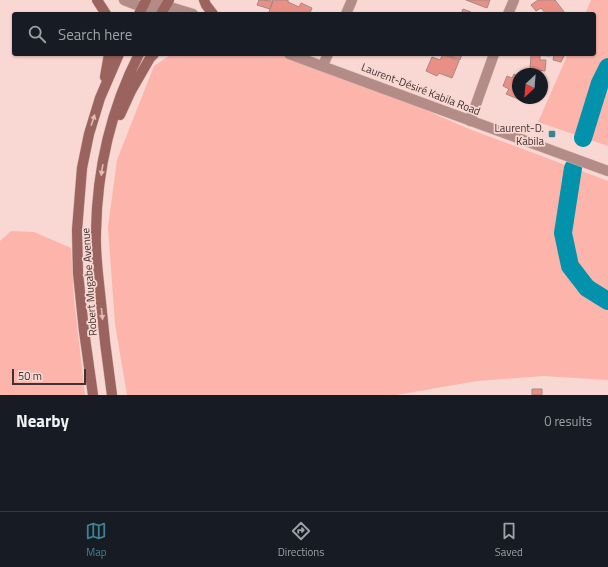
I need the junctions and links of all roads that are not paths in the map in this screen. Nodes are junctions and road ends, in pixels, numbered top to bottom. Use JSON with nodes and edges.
{"nodes":[{"id":1,"x":97,"y":0,"type":"edge"},
{"id":2,"x":124,"y":0,"type":"edge"},
{"id":3,"x":204,"y":0,"type":"edge"},
{"id":4,"x":352,"y":0,"type":"edge"},
{"id":5,"x":514,"y":0,"type":"edge"},
{"id":6,"x":144,"y":5,"type":"edge"},
{"id":7,"x":164,"y":9,"type":"edge"},
{"id":8,"x":105,"y":12,"type":"edge"},
{"id":9,"x":181,"y":12,"type":"edge"},
{"id":10,"x":211,"y":12,"type":"edge"},
{"id":11,"x":347,"y":12,"type":"edge"},
{"id":12,"x":509,"y":12,"type":"edge"},
{"id":13,"x":109,"y":56,"type":"edge"},
{"id":14,"x":118,"y":56,"type":"edge"},
{"id":15,"x":139,"y":56,"type":"edge"},
{"id":16,"x":152,"y":56,"type":"edge"},
{"id":17,"x":297,"y":56,"type":"edge"},
{"id":18,"x":327,"y":56,"type":"edge"},
{"id":19,"x":493,"y":56,"type":"edge"},
{"id":20,"x":322,"y":65,"type":"junction"},
{"id":21,"x":100,"y":98,"type":"junction"},
{"id":22,"x":470,"y":121,"type":"junction"},
{"id":23,"x":105,"y":148,"type":"junction"},
{"id":24,"x":608,"y":171,"type":"edge"},
{"id":25,"x":93,"y":395,"type":"edge"},
{"id":26,"x":112,"y":395,"type":"edge"}],
"edges":[{"from":1,"to":8,"type":"main road"},
{"from":2,"to":6,"type":"street"},
{"from":3,"to":10,"type":"main road"},
{"from":4,"to":11,"type":"street"},
{"from":5,"to":12,"type":"street"},
{"from":6,"to":7,"type":"street"},
{"from":7,"to":9,"type":"street"},
{"from":13,"to":21,"type":"main road"},
{"from":14,"to":21,"type":"main road","name":"Robert Mugabe Avenue"},
{"from":15,"to":23,"type":"main road","name":"Robert Mugabe Avenue"},
{"from":16,"to":23,"type":"main road"},
{"from":17,"to":20,"type":"street","name":"Laurent-Désiré Kabila Road"},
{"from":18,"to":20,"type":"street"},
{"from":19,"to":22,"type":"street"},
{"from":20,"to":22,"type":"street","name":"Laurent-Désiré Kabila Road"},
{"from":25,"to":21,"type":"main road","name":"Robert Mugabe Avenue","one_way":true},
{"from":22,"to":24,"type":"street","name":"Laurent-Désiré Kabila Road"},
{"from":23,"to":26,"type":"main road","name":"Robert Mugabe Avenue","one_way":true}]}
